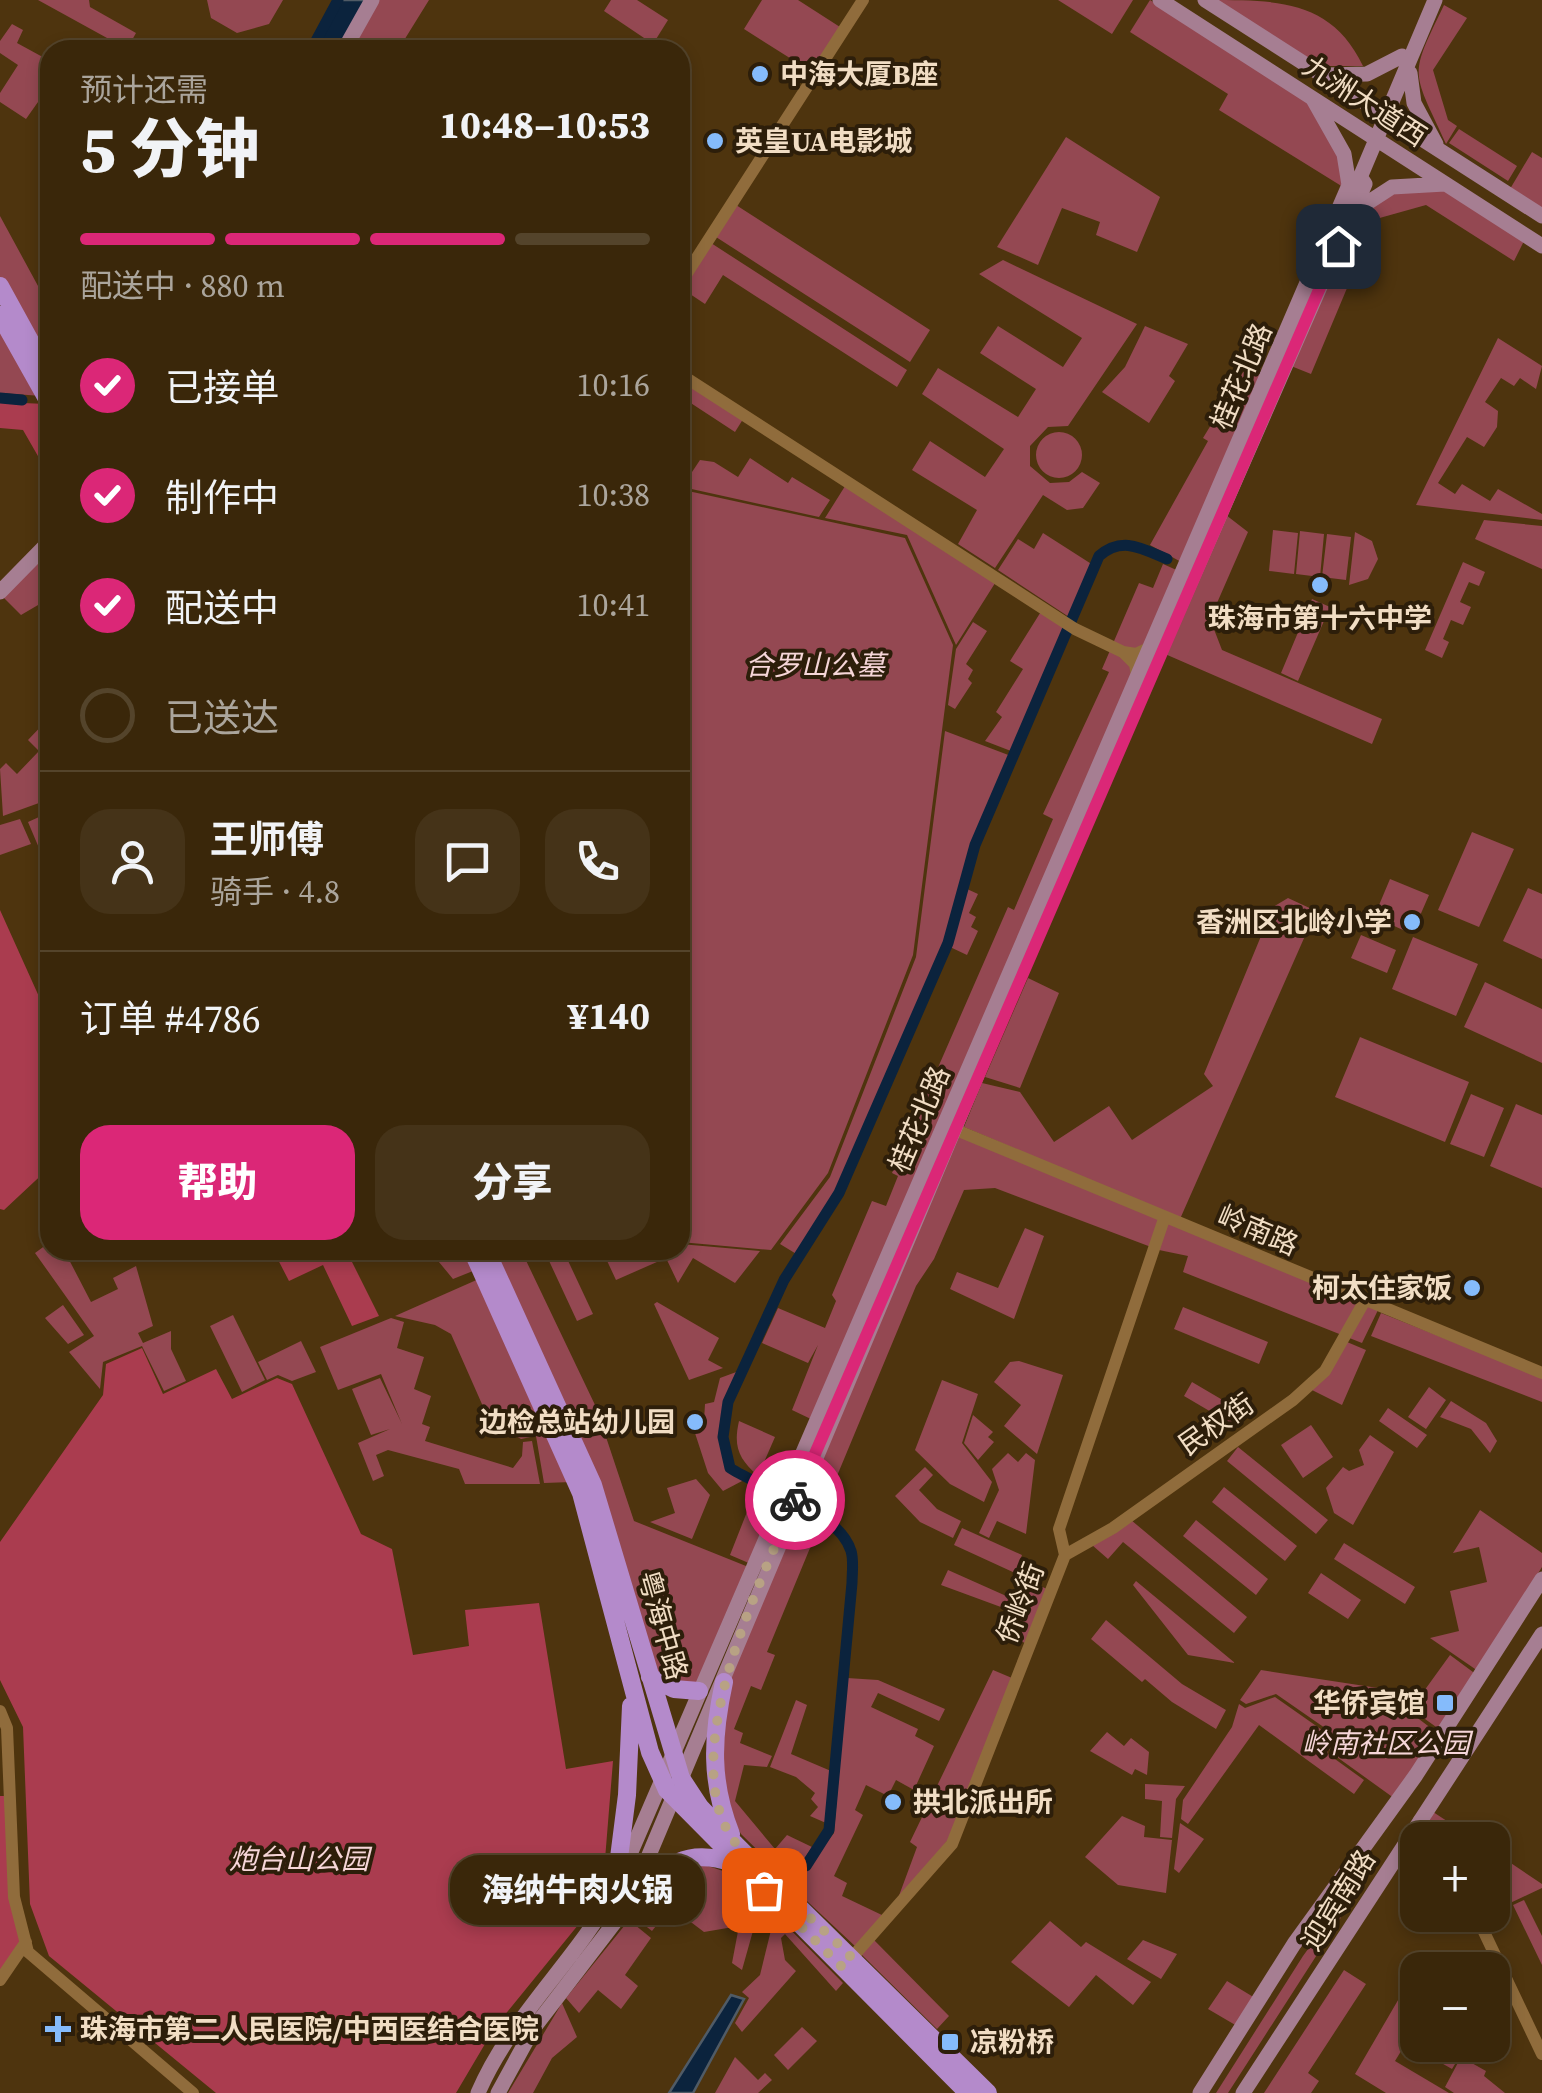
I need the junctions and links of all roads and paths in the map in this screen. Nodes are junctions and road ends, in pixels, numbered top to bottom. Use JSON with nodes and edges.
{"nodes":[{"id":1,"x":372,"y":0,"type":"edge"},
{"id":2,"x":864,"y":0,"type":"edge"},
{"id":3,"x":1160,"y":0,"type":"edge"},
{"id":4,"x":1205,"y":0,"type":"edge"},
{"id":5,"x":1426,"y":0,"type":"edge"},
{"id":6,"x":1438,"y":0,"type":"edge"},
{"id":7,"x":350,"y":40,"type":"edge"},
{"id":8,"x":1402,"y":56,"type":"junction"},
{"id":9,"x":1410,"y":73,"type":"junction"},
{"id":10,"x":1323,"y":75,"type":"junction"},
{"id":11,"x":1310,"y":96,"type":"junction"},
{"id":12,"x":1442,"y":151,"type":"junction"},
{"id":13,"x":1447,"y":184,"type":"junction"},
{"id":14,"x":1348,"y":185,"type":"junction"},
{"id":15,"x":1352,"y":214,"type":"junction"},
{"id":16,"x":1542,"y":216,"type":"edge"},
{"id":17,"x":1542,"y":246,"type":"edge"},
{"id":18,"x":690,"y":269,"type":"edge"},
{"id":19,"x":0,"y":286,"type":"edge"},
{"id":20,"x":0,"y":314,"type":"edge"},
{"id":21,"x":40,"y":359,"type":"edge"},
{"id":22,"x":690,"y":380,"type":"edge"},
{"id":23,"x":40,"y":386,"type":"edge"},
{"id":24,"x":1256,"y":420,"type":"junction"},
{"id":25,"x":40,"y":551,"type":"edge"},
{"id":26,"x":0,"y":592,"type":"edge"},
{"id":27,"x":1149,"y":648,"type":"junction"},
{"id":28,"x":1123,"y":652,"type":"junction"},
{"id":29,"x":1137,"y":676,"type":"junction"},
{"id":30,"x":949,"y":1127,"type":"junction"},
{"id":31,"x":1164,"y":1219,"type":"junction"},
{"id":32,"x":477,"y":1260,"type":"edge"},
{"id":33,"x":491,"y":1260,"type":"edge"},
{"id":34,"x":1364,"y":1302,"type":"junction"},
{"id":35,"x":1542,"y":1373,"type":"edge"},
{"id":36,"x":785,"y":1508,"type":"junction"},
{"id":37,"x":1065,"y":1555,"type":"junction"},
{"id":38,"x":1542,"y":1579,"type":"edge"},
{"id":39,"x":1542,"y":1634,"type":"edge"},
{"id":40,"x":628,"y":1665,"type":"junction"},
{"id":41,"x":650,"y":1676,"type":"junction"},
{"id":42,"x":724,"y":1682,"type":"junction"},
{"id":43,"x":699,"y":1692,"type":"junction"},
{"id":44,"x":0,"y":1710,"type":"edge"},
{"id":45,"x":672,"y":1751,"type":"junction"},
{"id":46,"x":661,"y":1778,"type":"junction"},
{"id":47,"x":681,"y":1778,"type":"junction"},
{"id":48,"x":673,"y":1797,"type":"junction"},
{"id":49,"x":1420,"y":1820,"type":"joint"},
{"id":50,"x":735,"y":1844,"type":"junction"},
{"id":51,"x":738,"y":1864,"type":"junction"},
{"id":52,"x":615,"y":1889,"type":"junction"},
{"id":53,"x":1335,"y":1891,"type":"junction"},
{"id":54,"x":628,"y":1905,"type":"junction"},
{"id":55,"x":1360,"y":1908,"type":"junction"},
{"id":56,"x":1484,"y":1932,"type":"edge"},
{"id":57,"x":26,"y":1942,"type":"junction"},
{"id":58,"x":847,"y":1963,"type":"junction"},
{"id":59,"x":0,"y":1980,"type":"edge"},
{"id":60,"x":1542,"y":2054,"type":"edge"},
{"id":61,"x":193,"y":2093,"type":"edge"},
{"id":62,"x":478,"y":2093,"type":"edge"},
{"id":63,"x":498,"y":2093,"type":"edge"},
{"id":64,"x":968,"y":2093,"type":"edge"},
{"id":65,"x":988,"y":2093,"type":"edge"},
{"id":66,"x":1200,"y":2093,"type":"edge"},
{"id":67,"x":1243,"y":2093,"type":"edge"}],
"edges":[{"from":1,"to":7,"type":"main road"},
{"from":2,"to":18,"type":"street"},
{"from":3,"to":11,"type":"main road","name":"九洲大道西"},
{"from":4,"to":10,"type":"main road","name":"九洲大道西"},
{"from":5,"to":8,"type":"main road"},
{"from":6,"to":9,"type":"main road"},
{"from":6,"to":24,"type":"main road"},
{"from":8,"to":9,"type":"main road"},
{"from":8,"to":10,"type":"main road"},
{"from":9,"to":12,"type":"main road"},
{"from":10,"to":12,"type":"main road","name":"九洲大道西"},
{"from":11,"to":13,"type":"main road","name":"九洲大道西"},
{"from":11,"to":14,"type":"main road"},
{"from":12,"to":16,"type":"main road","name":"九洲大道西"},
{"from":13,"to":15,"type":"main road"},
{"from":13,"to":17,"type":"main road","name":"九洲大道西"},
{"from":14,"to":15,"type":"main road","name":"桂花北路"},
{"from":14,"to":24,"type":"main road","name":"桂花北路"},
{"from":15,"to":24,"type":"main road","name":"桂花北路"},
{"from":19,"to":21,"type":"highway"},
{"from":20,"to":23,"type":"highway"},
{"from":22,"to":28,"type":"street"},
{"from":24,"to":27,"type":"main road","name":"桂花北路"},
{"from":24,"to":30,"type":"main road","name":"桂花北路"},
{"from":25,"to":26,"type":"main road"},
{"from":27,"to":28,"type":"street"},
{"from":27,"to":29,"type":"main road","name":"桂花北路"},
{"from":28,"to":29,"type":"street"},
{"from":29,"to":30,"type":"main road","name":"桂花北路"},
{"from":30,"to":31,"type":"street","name":"岭南路"},
{"from":30,"to":36,"type":"main road","name":"桂花北路"},
{"from":31,"to":34,"type":"street","name":"岭南路"},
{"from":31,"to":37,"type":"street","name":"侨岭街"},
{"from":32,"to":40,"type":"highway","name":"粤海中路"},
{"from":33,"to":41,"type":"highway","name":"粤海中路"},
{"from":34,"to":35,"type":"street","name":"岭南路"},
{"from":34,"to":37,"type":"street","name":"民权街"},
{"from":36,"to":42,"type":"main road","name":"桂花北路"},
{"from":36,"to":43,"type":"main road","name":"桂花北路"},
{"from":37,"to":58,"type":"street","name":"侨岭街"},
{"from":38,"to":53,"type":"main road"},
{"from":39,"to":49,"type":"main road","name":"迎宾南路"},
{"from":40,"to":46,"type":"highway","name":"粤海中路"},
{"from":40,"to":52,"type":"highway"},
{"from":41,"to":43,"type":"highway"},
{"from":41,"to":45,"type":"highway","name":"粤海中路"},
{"from":42,"to":47,"type":"main road","name":"桂花北路"},
{"from":42,"to":50,"type":"highway"},
{"from":43,"to":45,"type":"main road","name":"桂花北路"},
{"from":44,"to":57,"type":"street"},
{"from":45,"to":46,"type":"main road","name":"桂花北路"},
{"from":45,"to":47,"type":"highway","name":"粤海中路"},
{"from":46,"to":48,"type":"highway","name":"粤海中路"},
{"from":46,"to":52,"type":"main road","name":"桂花北路"},
{"from":47,"to":48,"type":"main road","name":"桂花北路"},
{"from":47,"to":50,"type":"highway","name":"粤海中路"},
{"from":48,"to":51,"type":"highway","name":"粤海中路"},
{"from":48,"to":54,"type":"main road","name":"桂花北路"},
{"from":49,"to":55,"type":"main road","name":"迎宾南路"},
{"from":50,"to":58,"type":"highway","name":"粤海中路"},
{"from":51,"to":54,"type":"highway"},
{"from":51,"to":58,"type":"highway","name":"粤海中路"},
{"from":52,"to":62,"type":"main road","name":"桂花北路"},
{"from":53,"to":55,"type":"main road"},
{"from":53,"to":66,"type":"main road"},
{"from":54,"to":63,"type":"main road","name":"桂花北路"},
{"from":55,"to":67,"type":"main road","name":"迎宾南路"},
{"from":56,"to":60,"type":"street"},
{"from":57,"to":59,"type":"street"},
{"from":57,"to":61,"type":"street"},
{"from":58,"to":64,"type":"highway","name":"粤海中路"},
{"from":58,"to":65,"type":"highway","name":"粤海中路"}]}
